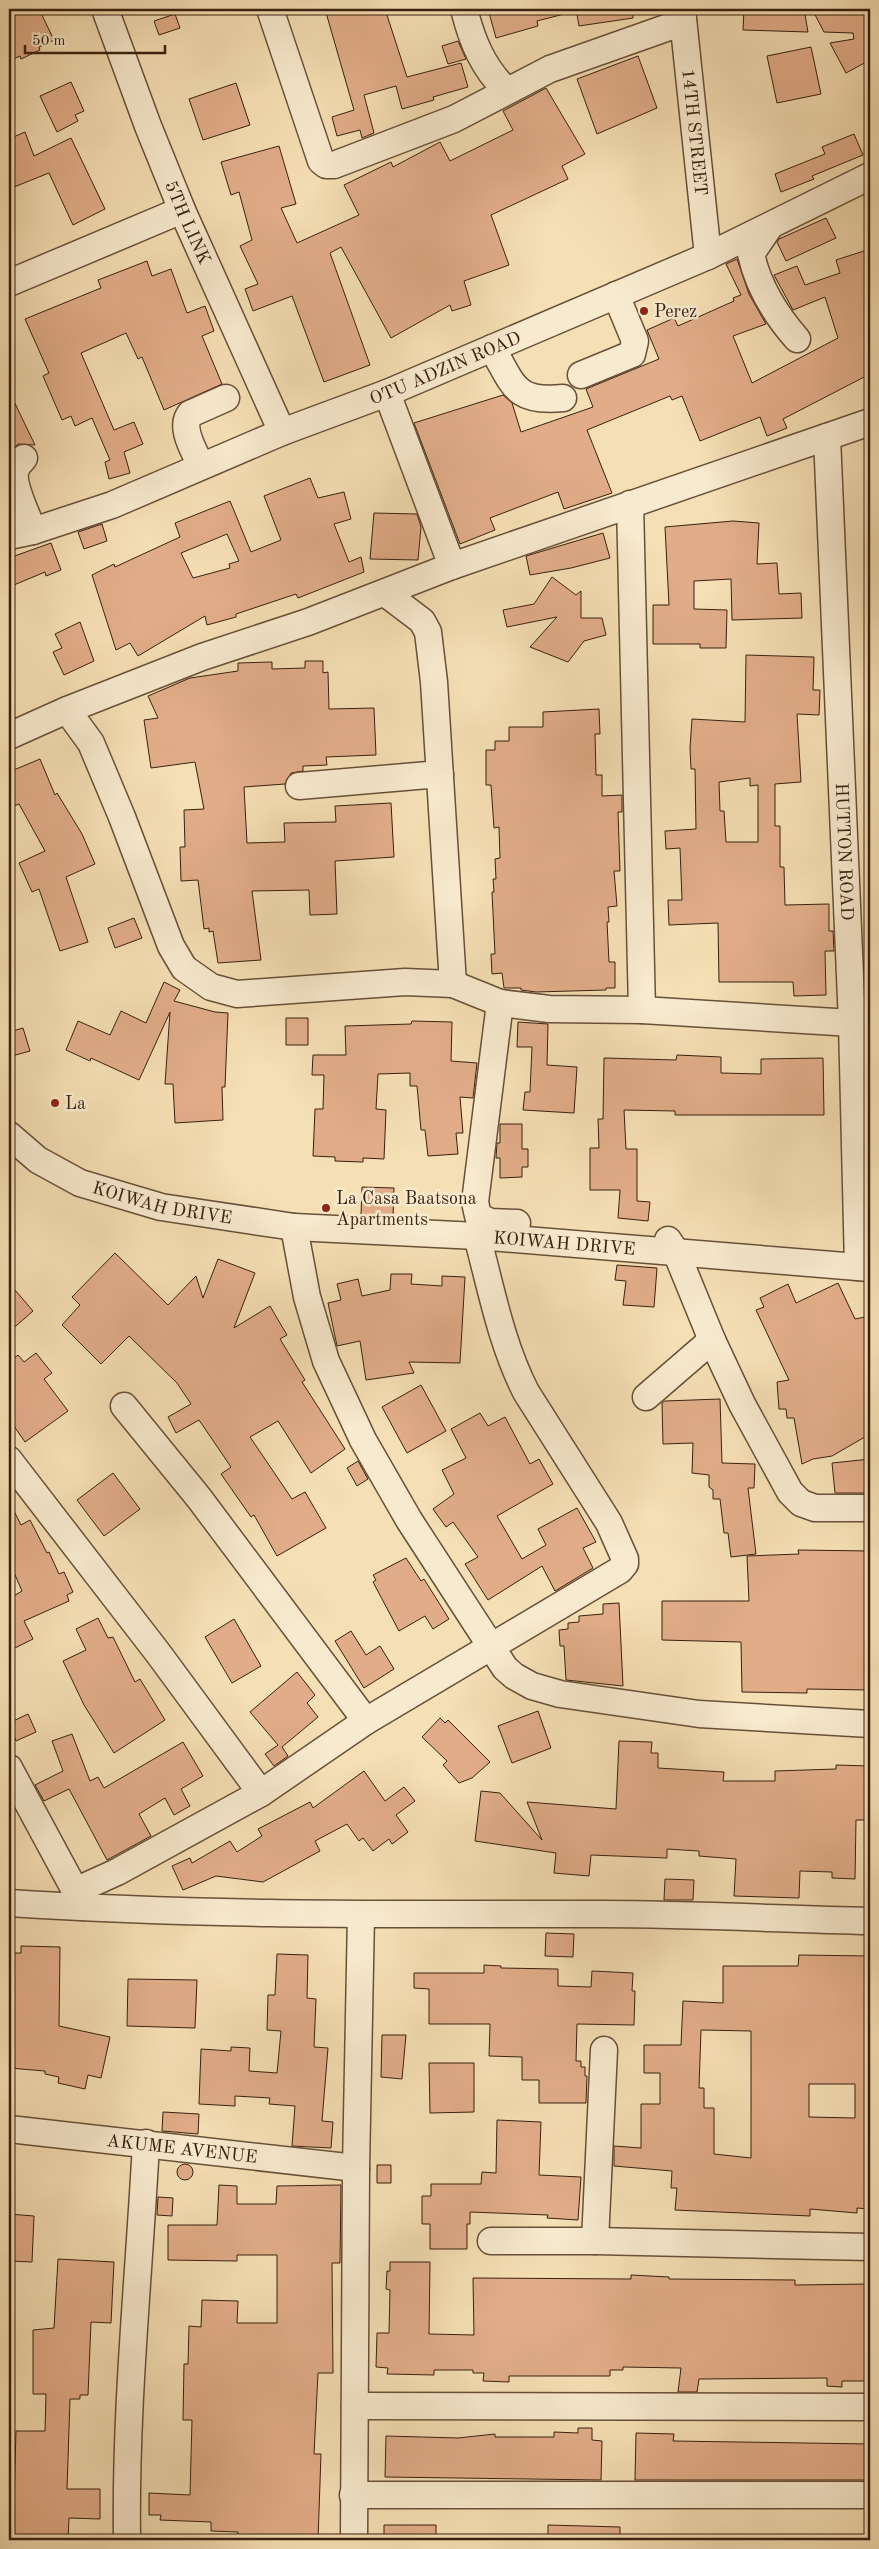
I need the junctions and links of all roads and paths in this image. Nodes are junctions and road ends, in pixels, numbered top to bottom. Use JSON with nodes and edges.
{"nodes":[{"id":1,"x":105,"y":9,"type":"edge"},
{"id":2,"x":270,"y":9,"type":"edge"},
{"id":3,"x":464,"y":9,"type":"edge"},
{"id":4,"x":683,"y":16,"type":"edge"},
{"id":5,"x":507,"y":92,"type":"junction"},
{"id":6,"x":870,"y":176,"type":"edge"},
{"id":7,"x":182,"y":210,"type":"junction"},
{"id":8,"x":770,"y":226,"type":"junction"},
{"id":9,"x":708,"y":256,"type":"junction"},
{"id":10,"x":9,"y":283,"type":"edge"},
{"id":11,"x":616,"y":295,"type":"junction"},
{"id":12,"x":797,"y":339,"type":"dead end"},
{"id":13,"x":492,"y":348,"type":"junction"},
{"id":14,"x":582,"y":375,"type":"dead end"},
{"id":15,"x":388,"y":393,"type":"junction"},
{"id":16,"x":226,"y":398,"type":"dead end"},
{"id":17,"x":563,"y":398,"type":"dead end"},
{"id":18,"x":870,"y":422,"type":"edge"},
{"id":19,"x":282,"y":432,"type":"junction"},
{"id":20,"x":827,"y":437,"type":"junction"},
{"id":21,"x":24,"y":458,"type":"dead end"},
{"id":22,"x":201,"y":466,"type":"junction"},
{"id":23,"x":630,"y":504,"type":"junction"},
{"id":24,"x":21,"y":534,"type":"edge"},
{"id":25,"x":452,"y":566,"type":"junction"},
{"id":26,"x":385,"y":593,"type":"junction"},
{"id":27,"x":67,"y":710,"type":"junction"},
{"id":28,"x":9,"y":736,"type":"edge"},
{"id":29,"x":440,"y":774,"type":"junction"},
{"id":30,"x":298,"y":786,"type":"dead end"},
{"id":31,"x":860,"y":970,"type":"edge"},
{"id":32,"x":453,"y":984,"type":"junction"},
{"id":33,"x":500,"y":1003,"type":"junction"},
{"id":34,"x":642,"y":1010,"type":"junction"},
{"id":35,"x":858,"y":1030,"type":"edge"},
{"id":36,"x":9,"y":1135,"type":"edge"},
{"id":37,"x":294,"y":1228,"type":"junction"},
{"id":38,"x":477,"y":1236,"type":"junction"},
{"id":39,"x":589,"y":1237,"type":"junction"},
{"id":40,"x":676,"y":1252,"type":"junction"},
{"id":41,"x":864,"y":1268,"type":"edge"},
{"id":42,"x":712,"y":1340,"type":"junction"},
{"id":43,"x":646,"y":1397,"type":"dead end"},
{"id":44,"x":124,"y":1406,"type":"dead end"},
{"id":45,"x":9,"y":1460,"type":"edge"},
{"id":46,"x":870,"y":1508,"type":"edge"},
{"id":47,"x":491,"y":1646,"type":"junction"},
{"id":48,"x":366,"y":1721,"type":"junction"},
{"id":49,"x":870,"y":1724,"type":"edge"},
{"id":50,"x":9,"y":1768,"type":"edge"},
{"id":51,"x":261,"y":1793,"type":"junction"},
{"id":52,"x":79,"y":1899,"type":"junction"},
{"id":53,"x":9,"y":1903,"type":"edge"},
{"id":54,"x":361,"y":1915,"type":"junction"},
{"id":55,"x":870,"y":1921,"type":"edge"},
{"id":56,"x":604,"y":2050,"type":"dead end"},
{"id":57,"x":9,"y":2128,"type":"edge"},
{"id":58,"x":146,"y":2144,"type":"junction"},
{"id":59,"x":356,"y":2168,"type":"junction"},
{"id":60,"x":491,"y":2241,"type":"dead end"},
{"id":61,"x":595,"y":2241,"type":"junction"},
{"id":62,"x":870,"y":2247,"type":"edge"},
{"id":63,"x":355,"y":2406,"type":"junction"},
{"id":64,"x":870,"y":2407,"type":"edge"},
{"id":65,"x":354,"y":2495,"type":"junction"},
{"id":66,"x":870,"y":2496,"type":"edge"},
{"id":67,"x":127,"y":2540,"type":"edge"},
{"id":68,"x":354,"y":2540,"type":"edge"}],
"edges":[{"from":1,"to":7,"type":"street","name":"5TH LINK"},
{"from":2,"to":5,"type":"street"},
{"from":3,"to":5,"type":"street"},
{"from":4,"to":5,"type":"street"},
{"from":4,"to":9,"type":"street","name":"14TH STREET"},
{"from":6,"to":8,"type":"street","name":"OTU ADZIN ROAD"},
{"from":7,"to":10,"type":"street"},
{"from":7,"to":19,"type":"street","name":"5TH LINK"},
{"from":8,"to":9,"type":"street","name":"OTU ADZIN ROAD"},
{"from":8,"to":12,"type":"street"},
{"from":9,"to":11,"type":"street","name":"OTU ADZIN ROAD"},
{"from":11,"to":13,"type":"street","name":"OTU ADZIN ROAD"},
{"from":11,"to":14,"type":"street"},
{"from":13,"to":15,"type":"street","name":"OTU ADZIN ROAD"},
{"from":13,"to":17,"type":"street"},
{"from":15,"to":19,"type":"street","name":"OTU ADZIN ROAD"},
{"from":15,"to":25,"type":"street"},
{"from":16,"to":22,"type":"street"},
{"from":18,"to":20,"type":"street"},
{"from":19,"to":22,"type":"street","name":"OTU ADZIN ROAD"},
{"from":20,"to":23,"type":"street"},
{"from":20,"to":31,"type":"street","name":"HUTTON ROAD"},
{"from":21,"to":24,"type":"street"},
{"from":22,"to":24,"type":"street","name":"OTU ADZIN ROAD"},
{"from":23,"to":25,"type":"street"},
{"from":23,"to":34,"type":"street"},
{"from":25,"to":26,"type":"street"},
{"from":26,"to":27,"type":"street"},
{"from":26,"to":29,"type":"street"},
{"from":27,"to":28,"type":"street"},
{"from":27,"to":32,"type":"street"},
{"from":29,"to":30,"type":"street"},
{"from":29,"to":32,"type":"street"},
{"from":31,"to":35,"type":"street","name":"HUTTON ROAD"},
{"from":32,"to":33,"type":"street"},
{"from":33,"to":34,"type":"street"},
{"from":33,"to":39,"type":"street"},
{"from":34,"to":35,"type":"street"},
{"from":35,"to":41,"type":"street","name":"HUTTON ROAD"},
{"from":36,"to":37,"type":"street","name":"KOIWAH DRIVE"},
{"from":37,"to":38,"type":"street","name":"KOIWAH DRIVE"},
{"from":37,"to":47,"type":"street"},
{"from":38,"to":39,"type":"street","name":"KOIWAH DRIVE"},
{"from":38,"to":47,"type":"street"},
{"from":39,"to":40,"type":"street","name":"KOIWAH DRIVE"},
{"from":40,"to":41,"type":"street","name":"KOIWAH DRIVE"},
{"from":40,"to":42,"type":"street"},
{"from":42,"to":43,"type":"street"},
{"from":42,"to":46,"type":"street"},
{"from":44,"to":48,"type":"street"},
{"from":45,"to":51,"type":"street"},
{"from":47,"to":48,"type":"street"},
{"from":47,"to":49,"type":"street"},
{"from":48,"to":51,"type":"street"},
{"from":50,"to":52,"type":"street"},
{"from":51,"to":52,"type":"street"},
{"from":52,"to":53,"type":"street"},
{"from":52,"to":54,"type":"street"},
{"from":54,"to":55,"type":"street"},
{"from":54,"to":59,"type":"street"},
{"from":56,"to":61,"type":"street"},
{"from":57,"to":58,"type":"street","name":"AKUME AVENUE"},
{"from":58,"to":59,"type":"street","name":"AKUME AVENUE"},
{"from":58,"to":67,"type":"street"},
{"from":59,"to":63,"type":"street"},
{"from":60,"to":61,"type":"street"},
{"from":61,"to":62,"type":"street"},
{"from":63,"to":64,"type":"street"},
{"from":63,"to":65,"type":"street"},
{"from":65,"to":66,"type":"street"},
{"from":65,"to":68,"type":"street"}]}
